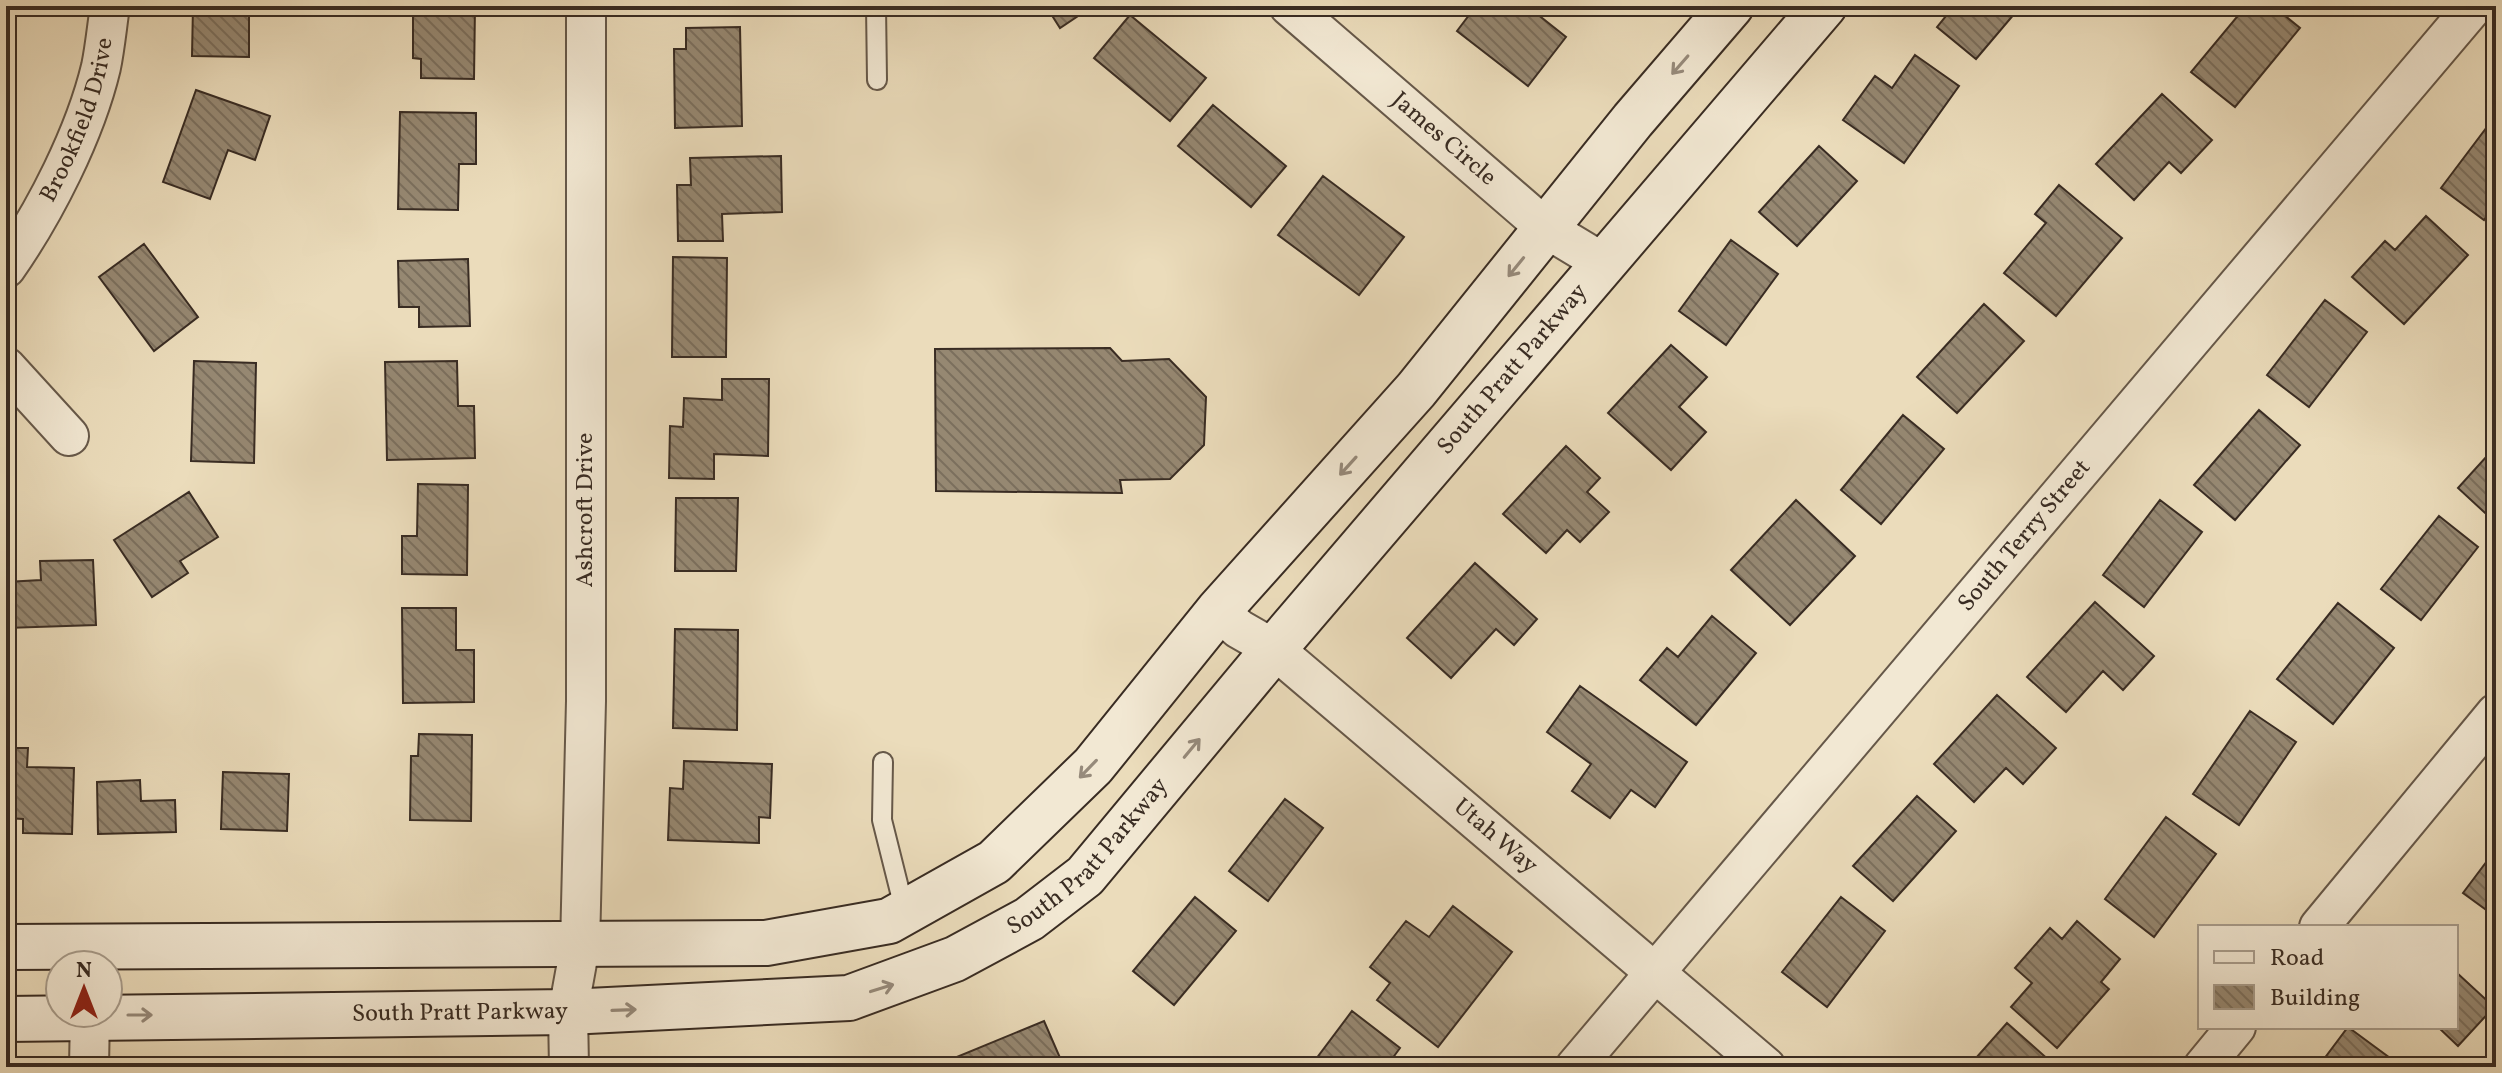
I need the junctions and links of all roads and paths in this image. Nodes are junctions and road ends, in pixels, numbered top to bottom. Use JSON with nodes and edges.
{"nodes":[{"id":1,"x":110,"y":6,"type":"edge"},
{"id":2,"x":586,"y":6,"type":"edge"},
{"id":3,"x":876,"y":6,"type":"edge"},
{"id":4,"x":1289,"y":6,"type":"edge"},
{"id":5,"x":1731,"y":6,"type":"edge"},
{"id":6,"x":1824,"y":6,"type":"edge"},
{"id":7,"x":2474,"y":6,"type":"edge"},
{"id":8,"x":877,"y":80,"type":"dead end"},
{"id":9,"x":1547,"y":229,"type":"junction"},
{"id":10,"x":1605,"y":264,"type":"junction"},
{"id":11,"x":6,"y":268,"type":"edge"},
{"id":12,"x":6,"y":367,"type":"edge"},
{"id":13,"x":69,"y":436,"type":"dead end"},
{"id":14,"x":1218,"y":611,"type":"junction"},
{"id":15,"x":1274,"y":649,"type":"junction"},
{"id":16,"x":2496,"y":713,"type":"edge"},
{"id":17,"x":883,"y":762,"type":"dead end"},
{"id":18,"x":905,"y":912,"type":"junction"},
{"id":19,"x":2321,"y":925,"type":"edge"},
{"id":20,"x":580,"y":946,"type":"junction"},
{"id":21,"x":6,"y":947,"type":"edge"},
{"id":22,"x":44,"y":951,"type":"edge"},
{"id":23,"x":124,"y":954,"type":"edge"},
{"id":24,"x":1653,"y":973,"type":"junction"},
{"id":25,"x":568,"y":1012,"type":"junction"},
{"id":26,"x":124,"y":1014,"type":"edge"},
{"id":27,"x":44,"y":1017,"type":"edge"},
{"id":28,"x":6,"y":1019,"type":"edge"},
{"id":29,"x":90,"y":1029,"type":"edge"},
{"id":30,"x":2234,"y":1029,"type":"edge"},
{"id":31,"x":89,"y":1067,"type":"edge"},
{"id":32,"x":569,"y":1067,"type":"edge"},
{"id":33,"x":1575,"y":1067,"type":"edge"},
{"id":34,"x":1766,"y":1067,"type":"edge"},
{"id":35,"x":2203,"y":1067,"type":"edge"}],
"edges":[{"from":1,"to":11,"type":"street","name":"Brookfield Drive"},
{"from":2,"to":20,"type":"street","name":"Ashcroft Drive"},
{"from":3,"to":8,"type":"lane"},
{"from":4,"to":9,"type":"street","name":"James Circle"},
{"from":5,"to":9,"type":"street","one_way":true},
{"from":6,"to":10,"type":"street","name":"South Pratt Parkway"},
{"from":7,"to":24,"type":"street","name":"South Terry Street"},
{"from":9,"to":10,"type":"street","name":"James Circle"},
{"from":9,"to":14,"type":"street","one_way":true},
{"from":10,"to":15,"type":"street","name":"South Pratt Parkway"},
{"from":12,"to":13,"type":"street"},
{"from":14,"to":15,"type":"street","name":"Utah Way"},
{"from":14,"to":18,"type":"street","one_way":true},
{"from":15,"to":24,"type":"street","name":"Utah Way"},
{"from":25,"to":15,"type":"street","name":"South Pratt Parkway","one_way":true},
{"from":16,"to":19,"type":"street"},
{"from":17,"to":18,"type":"lane"},
{"from":18,"to":20,"type":"street"},
{"from":20,"to":23,"type":"street"},
{"from":20,"to":25,"type":"street","name":"Ashcroft Drive"},
{"from":21,"to":22,"type":"street"},
{"from":24,"to":33,"type":"street","name":"South Terry Street"},
{"from":24,"to":34,"type":"street","name":"Utah Way"},
{"from":26,"to":25,"type":"street","name":"South Pratt Parkway","one_way":true},
{"from":25,"to":32,"type":"street","name":"Ashcroft Drive"},
{"from":27,"to":28,"type":"street","name":"South Pratt Parkway"},
{"from":29,"to":31,"type":"street"},
{"from":30,"to":35,"type":"street"}]}
